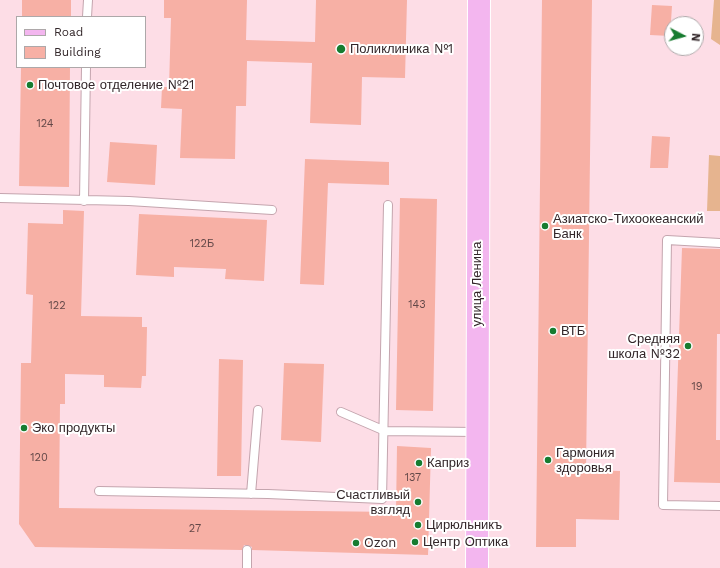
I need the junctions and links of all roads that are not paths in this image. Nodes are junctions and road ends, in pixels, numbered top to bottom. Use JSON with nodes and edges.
{"nodes":[{"id":1,"x":88,"y":0,"type":"edge"},
{"id":2,"x":479,"y":0,"type":"edge"},
{"id":3,"x":87,"y":16,"type":"edge"},
{"id":4,"x":86,"y":68,"type":"edge"},
{"id":5,"x":0,"y":198,"type":"edge"},
{"id":6,"x":84,"y":201,"type":"junction"},
{"id":7,"x":388,"y":205,"type":"dead end"},
{"id":8,"x":272,"y":210,"type":"dead end"},
{"id":9,"x":720,"y":243,"type":"edge"},
{"id":10,"x":258,"y":410,"type":"dead end"},
{"id":11,"x":341,"y":412,"type":"dead end"},
{"id":12,"x":385,"y":431,"type":"junction"},
{"id":13,"x":476,"y":432,"type":"junction"},
{"id":14,"x":99,"y":492,"type":"dead end"},
{"id":15,"x":251,"y":494,"type":"junction"},
{"id":16,"x":720,"y":506,"type":"edge"},
{"id":17,"x":247,"y":550,"type":"dead end"},
{"id":18,"x":247,"y":568,"type":"edge"},
{"id":19,"x":476,"y":568,"type":"edge"}],
"edges":[{"from":1,"to":3,"type":"lane"},
{"from":2,"to":13,"type":"main road","name":"улица Ленина"},
{"from":4,"to":6,"type":"lane"},
{"from":5,"to":6,"type":"lane"},
{"from":6,"to":8,"type":"lane"},
{"from":7,"to":12,"type":"lane"},
{"from":9,"to":16,"type":"lane"},
{"from":10,"to":15,"type":"lane"},
{"from":11,"to":12,"type":"lane"},
{"from":12,"to":13,"type":"lane"},
{"from":12,"to":15,"type":"lane"},
{"from":13,"to":19,"type":"main road","name":"улица Ленина"},
{"from":14,"to":15,"type":"lane"},
{"from":17,"to":18,"type":"lane"}]}
